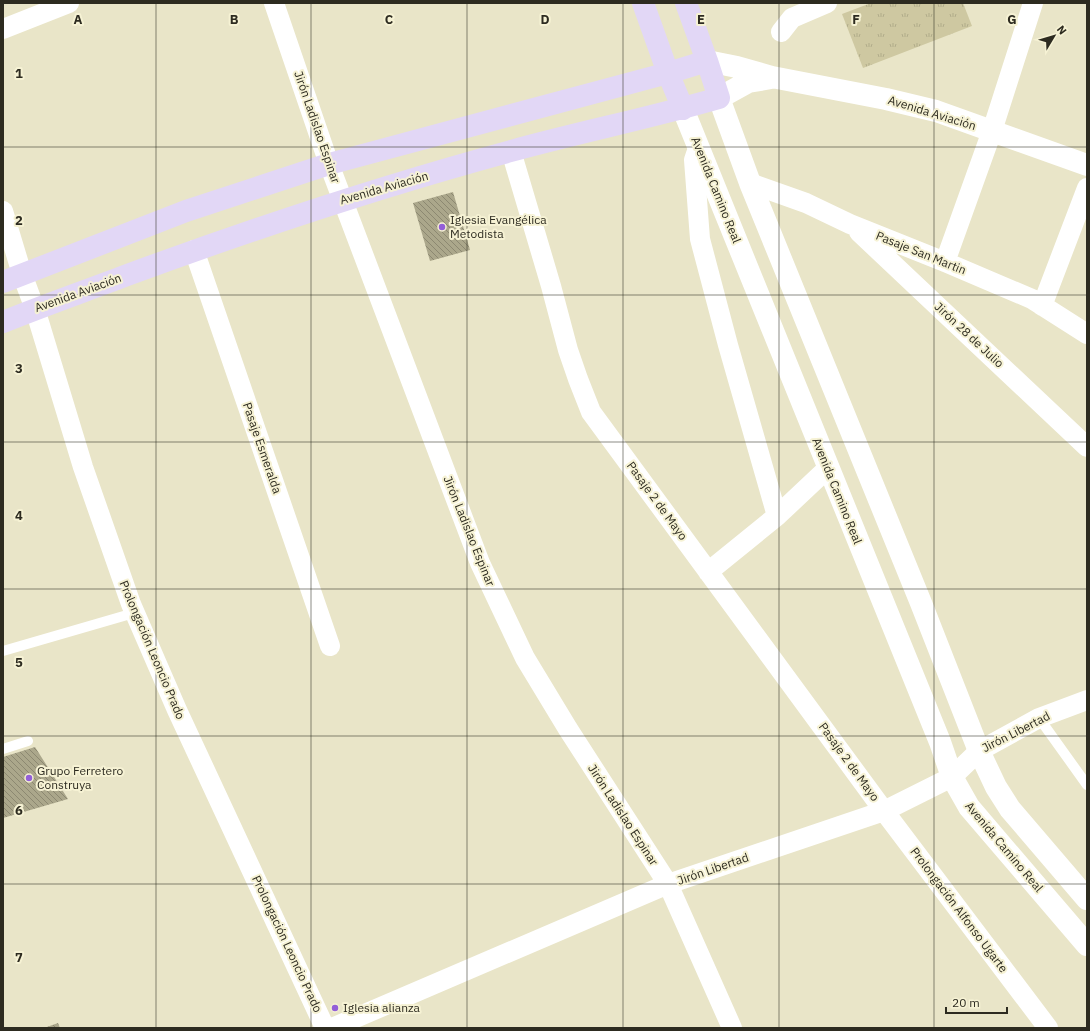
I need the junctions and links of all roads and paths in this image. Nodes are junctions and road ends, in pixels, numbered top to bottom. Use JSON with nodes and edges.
{"nodes":[{"id":1,"x":69,"y":3,"type":"edge"},
{"id":2,"x":274,"y":3,"type":"edge"},
{"id":3,"x":643,"y":3,"type":"edge"},
{"id":4,"x":686,"y":3,"type":"edge"},
{"id":5,"x":827,"y":3,"type":"edge"},
{"id":6,"x":1033,"y":3,"type":"edge"},
{"id":7,"x":3,"y":29,"type":"edge"},
{"id":8,"x":781,"y":32,"type":"dead end"},
{"id":9,"x":707,"y":61,"type":"junction"},
{"id":10,"x":668,"y":73,"type":"junction"},
{"id":11,"x":772,"y":77,"type":"junction"},
{"id":12,"x":719,"y":98,"type":"junction"},
{"id":13,"x":683,"y":109,"type":"junction"},
{"id":14,"x":992,"y":131,"type":"junction"},
{"id":15,"x":700,"y":148,"type":"junction"},
{"id":16,"x":511,"y":151,"type":"junction"},
{"id":17,"x":329,"y":164,"type":"junction"},
{"id":18,"x":1087,"y":165,"type":"edge"},
{"id":19,"x":750,"y":183,"type":"junction"},
{"id":20,"x":1087,"y":188,"type":"edge"},
{"id":21,"x":342,"y":200,"type":"junction"},
{"id":22,"x":3,"y":211,"type":"edge"},
{"id":23,"x":850,"y":224,"type":"junction"},
{"id":24,"x":194,"y":250,"type":"junction"},
{"id":25,"x":944,"y":262,"type":"junction"},
{"id":26,"x":13,"y":278,"type":"edge"},
{"id":27,"x":1042,"y":306,"type":"junction"},
{"id":28,"x":35,"y":309,"type":"junction"},
{"id":29,"x":3,"y":322,"type":"edge"},
{"id":30,"x":1087,"y":334,"type":"edge"},
{"id":31,"x":1087,"y":447,"type":"edge"},
{"id":32,"x":828,"y":468,"type":"junction"},
{"id":33,"x":777,"y":516,"type":"junction"},
{"id":34,"x":708,"y":572,"type":"junction"},
{"id":35,"x":134,"y":613,"type":"junction"},
{"id":36,"x":330,"y":646,"type":"dead end"},
{"id":37,"x":3,"y":651,"type":"edge"},
{"id":38,"x":1087,"y":700,"type":"edge"},
{"id":39,"x":1039,"y":718,"type":"junction"},
{"id":40,"x":28,"y":741,"type":"dead end"},
{"id":41,"x":3,"y":749,"type":"edge"},
{"id":42,"x":979,"y":751,"type":"junction"},
{"id":43,"x":952,"y":777,"type":"junction"},
{"id":44,"x":1087,"y":785,"type":"edge"},
{"id":45,"x":884,"y":811,"type":"junction"},
{"id":46,"x":668,"y":884,"type":"junction"},
{"id":47,"x":1087,"y":899,"type":"edge"},
{"id":48,"x":1087,"y":946,"type":"edge"},
{"id":49,"x":325,"y":1028,"type":"edge"},
{"id":50,"x":332,"y":1028,"type":"edge"},
{"id":51,"x":732,"y":1028,"type":"edge"},
{"id":52,"x":1048,"y":1028,"type":"edge"}],
"edges":[{"from":1,"to":7,"type":"street"},
{"from":2,"to":17,"type":"street","name":"Jirón Ladislao Espinar"},
{"from":3,"to":10,"type":"highway","name":"Avenida Camino Real"},
{"from":4,"to":9,"type":"highway"},
{"from":5,"to":8,"type":"street"},
{"from":6,"to":14,"type":"street"},
{"from":9,"to":10,"type":"highway","name":"Avenida Aviación"},
{"from":9,"to":11,"type":"main road","name":"Avenida Aviación"},
{"from":9,"to":12,"type":"highway"},
{"from":10,"to":13,"type":"highway","name":"Avenida Camino Real"},
{"from":10,"to":17,"type":"highway","name":"Avenida Aviación"},
{"from":11,"to":12,"type":"main road","name":"Avenida Aviación"},
{"from":11,"to":14,"type":"main road","name":"Avenida Aviación"},
{"from":12,"to":13,"type":"highway","name":"Avenida Aviación"},
{"from":12,"to":19,"type":"main road"},
{"from":13,"to":15,"type":"main road","name":"Avenida Camino Real"},
{"from":13,"to":16,"type":"highway","name":"Avenida Aviación"},
{"from":14,"to":18,"type":"main road","name":"Avenida Aviación"},
{"from":14,"to":25,"type":"street"},
{"from":15,"to":32,"type":"main road","name":"Avenida Camino Real"},
{"from":15,"to":33,"type":"street"},
{"from":16,"to":21,"type":"highway","name":"Avenida Aviación"},
{"from":16,"to":34,"type":"street","name":"Pasaje 2 de Mayo"},
{"from":17,"to":21,"type":"street","name":"Jirón Ladislao Espinar"},
{"from":17,"to":26,"type":"highway","name":"Avenida Aviación"},
{"from":19,"to":23,"type":"street","name":"Pasaje San Martin"},
{"from":19,"to":42,"type":"main road"},
{"from":20,"to":27,"type":"street"},
{"from":21,"to":24,"type":"highway","name":"Avenida Aviación"},
{"from":21,"to":46,"type":"street","name":"Jirón Ladislao Espinar"},
{"from":22,"to":26,"type":"street","name":"Prolongación Leoncio Prado"},
{"from":23,"to":25,"type":"street","name":"Pasaje San Martin"},
{"from":23,"to":31,"type":"street","name":"Jirón 28 de Julio"},
{"from":24,"to":28,"type":"highway","name":"Avenida Aviación"},
{"from":24,"to":36,"type":"street","name":"Pasaje Esmeralda"},
{"from":25,"to":27,"type":"street","name":"Pasaje San Martin"},
{"from":26,"to":28,"type":"street","name":"Prolongación Leoncio Prado"},
{"from":27,"to":30,"type":"street","name":"Pasaje San Martin"},
{"from":28,"to":29,"type":"highway","name":"Avenida Aviación"},
{"from":28,"to":35,"type":"street","name":"Prolongación Leoncio Prado"},
{"from":32,"to":33,"type":"street"},
{"from":32,"to":43,"type":"main road","name":"Avenida Camino Real"},
{"from":33,"to":34,"type":"street"},
{"from":34,"to":45,"type":"street","name":"Pasaje 2 de Mayo"},
{"from":35,"to":37,"type":"lane"},
{"from":35,"to":49,"type":"street","name":"Prolongación Leoncio Prado"},
{"from":38,"to":39,"type":"street","name":"Jirón Libertad"},
{"from":39,"to":42,"type":"street","name":"Jirón Libertad"},
{"from":39,"to":44,"type":"lane"},
{"from":40,"to":41,"type":"lane"},
{"from":42,"to":43,"type":"street","name":"Jirón Libertad"},
{"from":42,"to":47,"type":"main road"},
{"from":43,"to":45,"type":"street","name":"Jirón Libertad"},
{"from":43,"to":48,"type":"main road","name":"Avenida Camino Real"},
{"from":45,"to":46,"type":"street","name":"Jirón Libertad"},
{"from":45,"to":52,"type":"street","name":"Prolongación Alfonso Ugarte"},
{"from":46,"to":50,"type":"street","name":"Jirón Libertad"},
{"from":46,"to":51,"type":"street","name":"Jirón Ladislao Espinar"}]}
